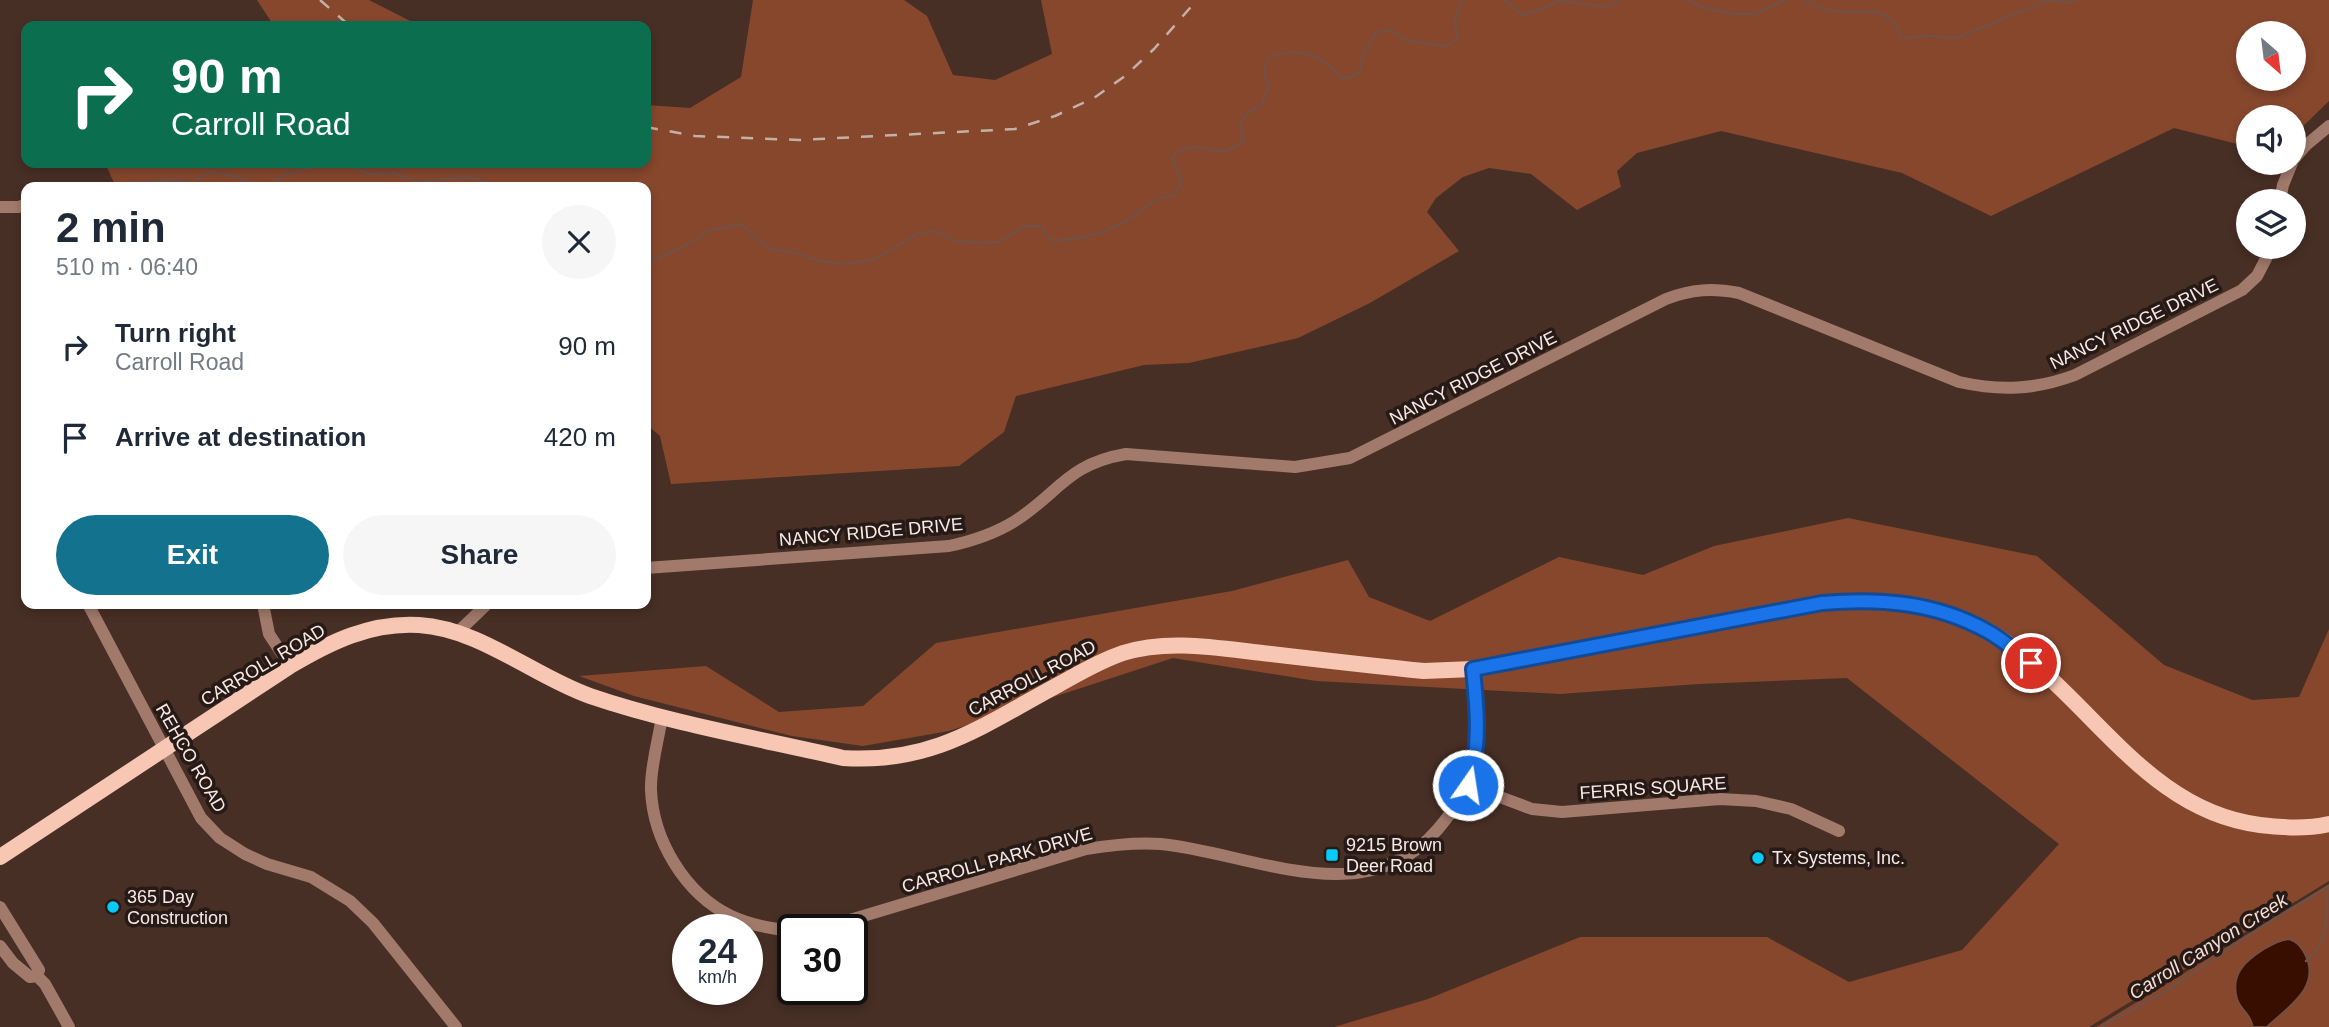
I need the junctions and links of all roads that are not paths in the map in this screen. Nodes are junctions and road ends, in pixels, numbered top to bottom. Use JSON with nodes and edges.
{"nodes":[{"id":1,"x":2329,"y":125,"type":"edge"},
{"id":2,"x":2306,"y":145,"type":"edge"},
{"id":3,"x":21,"y":206,"type":"edge"},
{"id":4,"x":0,"y":207,"type":"edge"},
{"id":5,"x":2266,"y":259,"type":"edge"},
{"id":6,"x":651,"y":568,"type":"edge"},
{"id":7,"x":91,"y":609,"type":"edge"},
{"id":8,"x":264,"y":609,"type":"edge"},
{"id":9,"x":482,"y":609,"type":"edge"},
{"id":10,"x":457,"y":633,"type":"junction"},
{"id":11,"x":290,"y":667,"type":"junction"},
{"id":12,"x":1473,"y":669,"type":"junction"},
{"id":13,"x":662,"y":716,"type":"junction"},
{"id":14,"x":164,"y":749,"type":"junction"},
{"id":15,"x":1468,"y":785,"type":"junction"},
{"id":16,"x":2329,"y":824,"type":"edge"},
{"id":17,"x":1839,"y":831,"type":"dead end"},
{"id":18,"x":0,"y":857,"type":"edge"},
{"id":19,"x":0,"y":907,"type":"edge"},
{"id":20,"x":868,"y":915,"type":"edge"},
{"id":21,"x":777,"y":929,"type":"edge"},
{"id":22,"x":0,"y":946,"type":"edge"},
{"id":23,"x":37,"y":976,"type":"junction"},
{"id":24,"x":69,"y":1027,"type":"edge"},
{"id":25,"x":456,"y":1027,"type":"edge"}],
"edges":[{"from":1,"to":2,"type":"street"},
{"from":3,"to":4,"type":"street"},
{"from":5,"to":6,"type":"street","name":"NANCY RIDGE DRIVE"},
{"from":7,"to":14,"type":"street","name":"REHCO ROAD"},
{"from":8,"to":11,"type":"street"},
{"from":9,"to":10,"type":"street"},
{"from":10,"to":11,"type":"main road","name":"CARROLL ROAD"},
{"from":10,"to":13,"type":"main road","name":"CARROLL ROAD"},
{"from":11,"to":14,"type":"main road","name":"CARROLL ROAD"},
{"from":12,"to":13,"type":"main road","name":"CARROLL ROAD"},
{"from":12,"to":15,"type":"street","name":"CARROLL PARK DRIVE"},
{"from":12,"to":16,"type":"main road","name":"CARROLL ROAD"},
{"from":13,"to":21,"type":"street"},
{"from":14,"to":18,"type":"main road","name":"CARROLL ROAD"},
{"from":14,"to":25,"type":"street","name":"REHCO ROAD"},
{"from":15,"to":17,"type":"street","name":"FERRIS SQUARE"},
{"from":15,"to":20,"type":"street","name":"CARROLL PARK DRIVE"},
{"from":19,"to":23,"type":"street"},
{"from":22,"to":23,"type":"street"},
{"from":23,"to":24,"type":"street"}]}
